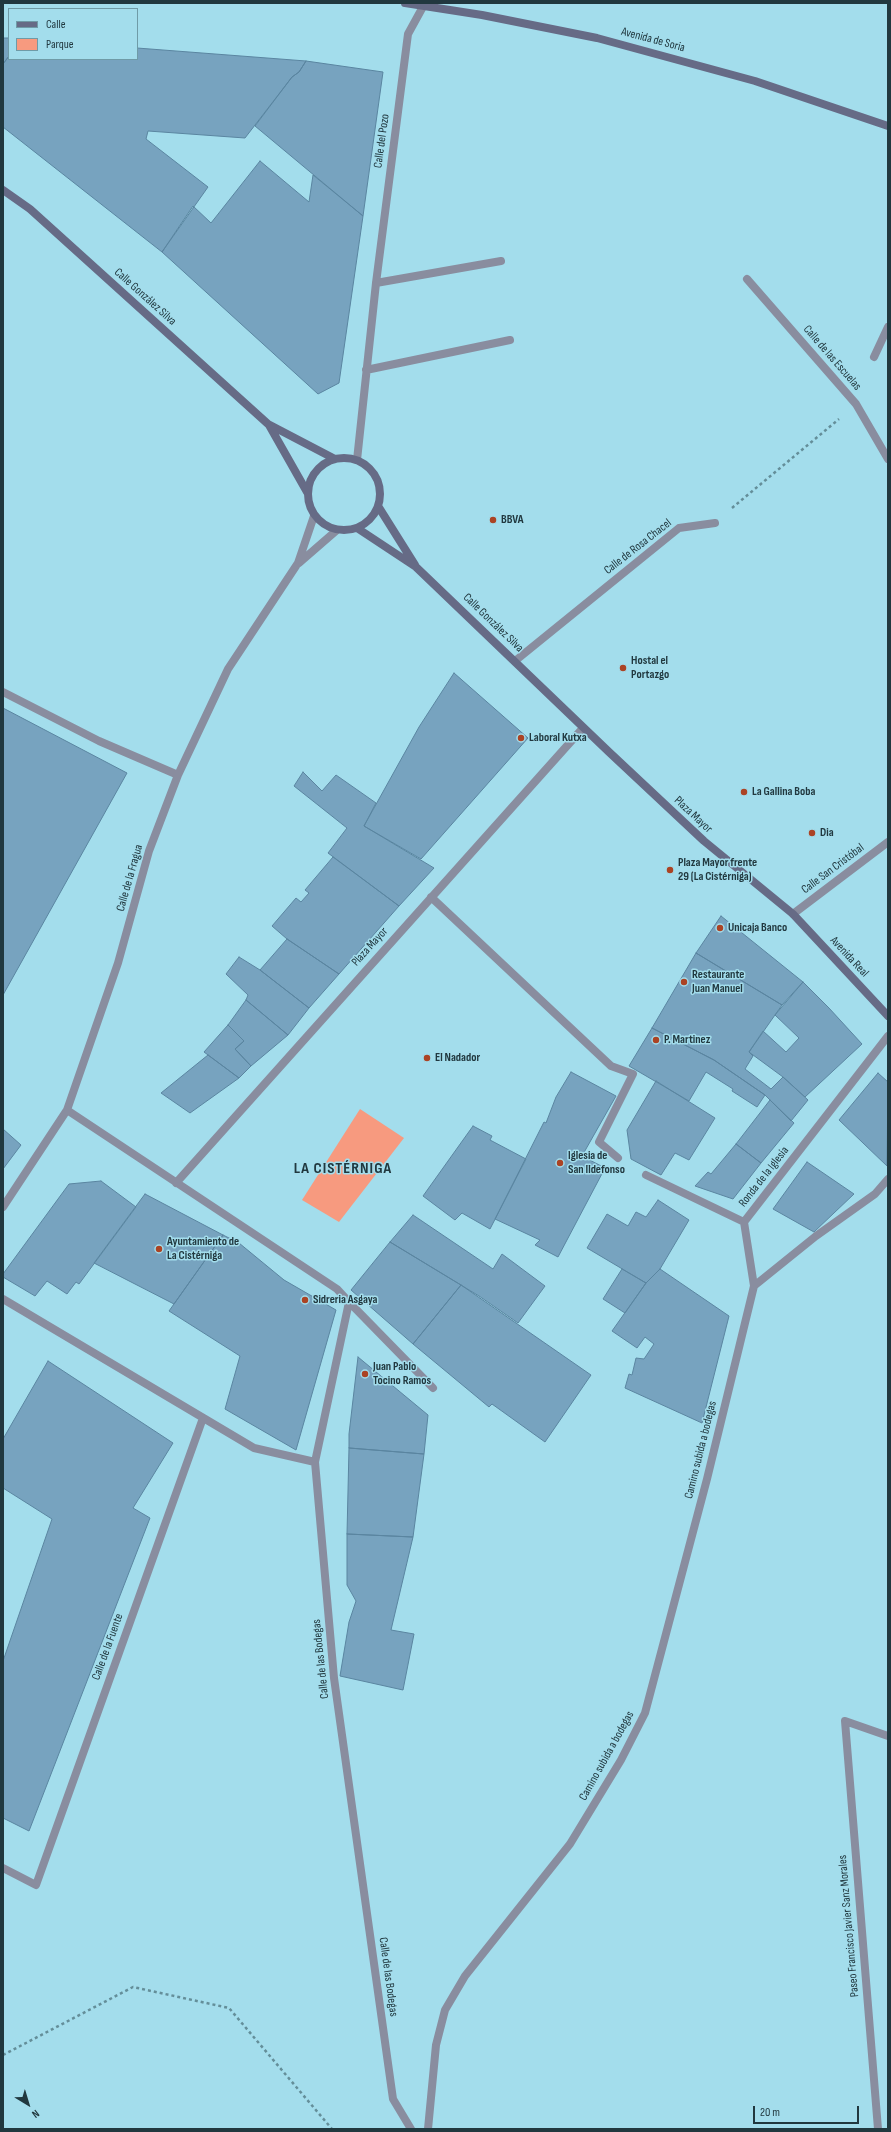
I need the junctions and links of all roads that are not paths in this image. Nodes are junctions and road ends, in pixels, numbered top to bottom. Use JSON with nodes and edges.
{"nodes":[{"id":1,"x":405,"y":3,"type":"edge"},
{"id":2,"x":424,"y":4,"type":"edge"},
{"id":3,"x":888,"y":126,"type":"edge"},
{"id":4,"x":3,"y":190,"type":"edge"},
{"id":5,"x":501,"y":261,"type":"dead end"},
{"id":6,"x":746,"y":280,"type":"dead end"},
{"id":7,"x":376,"y":283,"type":"junction"},
{"id":8,"x":888,"y":326,"type":"edge"},
{"id":9,"x":510,"y":340,"type":"dead end"},
{"id":10,"x":874,"y":357,"type":"dead end"},
{"id":11,"x":366,"y":370,"type":"junction"},
{"id":12,"x":268,"y":424,"type":"junction"},
{"id":13,"x":334,"y":459,"type":"junction"},
{"id":14,"x":888,"y":459,"type":"edge"},
{"id":15,"x":356,"y":460,"type":"junction"},
{"id":16,"x":307,"y":492,"type":"junction"},
{"id":17,"x":378,"y":506,"type":"junction"},
{"id":18,"x":314,"y":516,"type":"junction"},
{"id":19,"x":715,"y":523,"type":"road end"},
{"id":20,"x":357,"y":528,"type":"junction"},
{"id":21,"x":337,"y":530,"type":"junction"},
{"id":22,"x":298,"y":563,"type":"junction"},
{"id":23,"x":416,"y":567,"type":"junction"},
{"id":24,"x":515,"y":661,"type":"junction"},
{"id":25,"x":3,"y":692,"type":"edge"},
{"id":26,"x":552,"y":697,"type":"joint"},
{"id":27,"x":583,"y":728,"type":"junction"},
{"id":28,"x":178,"y":775,"type":"junction"},
{"id":29,"x":888,"y":842,"type":"edge"},
{"id":30,"x":431,"y":897,"type":"junction"},
{"id":31,"x":793,"y":914,"type":"junction"},
{"id":32,"x":888,"y":1016,"type":"edge"},
{"id":33,"x":888,"y":1036,"type":"edge"},
{"id":34,"x":67,"y":1110,"type":"junction"},
{"id":35,"x":618,"y":1158,"type":"dead end"},
{"id":36,"x":646,"y":1175,"type":"dead end"},
{"id":37,"x":888,"y":1179,"type":"edge"},
{"id":38,"x":176,"y":1183,"type":"junction"},
{"id":39,"x":3,"y":1207,"type":"edge"},
{"id":40,"x":744,"y":1222,"type":"junction"},
{"id":41,"x":754,"y":1286,"type":"junction"},
{"id":42,"x":3,"y":1299,"type":"edge"},
{"id":43,"x":349,"y":1302,"type":"junction"},
{"id":44,"x":433,"y":1388,"type":"dead end"},
{"id":45,"x":203,"y":1418,"type":"junction"},
{"id":46,"x":315,"y":1462,"type":"junction"},
{"id":47,"x":888,"y":1736,"type":"edge"},
{"id":48,"x":3,"y":1868,"type":"edge"},
{"id":49,"x":411,"y":2129,"type":"edge"},
{"id":50,"x":428,"y":2129,"type":"edge"},
{"id":51,"x":878,"y":2129,"type":"edge"}],
"edges":[{"from":1,"to":2,"type":"street","name":"Avenida de Soria"},
{"from":2,"to":3,"type":"street","name":"Avenida de Soria"},
{"from":2,"to":7,"type":"street","name":"Calle del Pozo"},
{"from":4,"to":12,"type":"street","name":"Calle González Silva"},
{"from":5,"to":7,"type":"street"},
{"from":6,"to":14,"type":"street","name":"Calle de las Escuelas"},
{"from":7,"to":11,"type":"street","name":"Calle del Pozo"},
{"from":8,"to":10,"type":"street"},
{"from":9,"to":11,"type":"street"},
{"from":11,"to":15,"type":"street","name":"Calle del Pozo"},
{"from":12,"to":13,"type":"street","name":"Calle González Silva"},
{"from":12,"to":16,"type":"street","name":"Calle González Silva"},
{"from":13,"to":15,"type":"street"},
{"from":13,"to":16,"type":"street"},
{"from":15,"to":17,"type":"street"},
{"from":16,"to":18,"type":"street"},
{"from":17,"to":20,"type":"street"},
{"from":17,"to":23,"type":"street","name":"Calle González Silva"},
{"from":18,"to":21,"type":"street"},
{"from":18,"to":22,"type":"street","name":"Calle de la Fragua"},
{"from":19,"to":24,"type":"street","name":"Calle de Rosa Chacel"},
{"from":20,"to":21,"type":"street"},
{"from":20,"to":23,"type":"street","name":"Calle González Silva"},
{"from":21,"to":22,"type":"street","name":"Calle de la Fragua"},
{"from":22,"to":28,"type":"street","name":"Calle de la Fragua"},
{"from":23,"to":24,"type":"street","name":"Calle González Silva"},
{"from":24,"to":26,"type":"street","name":"Calle González Silva"},
{"from":25,"to":28,"type":"street"},
{"from":26,"to":27,"type":"street","name":"Plaza Mayor"},
{"from":27,"to":30,"type":"street","name":"Plaza Mayor"},
{"from":27,"to":31,"type":"street","name":"Plaza Mayor"},
{"from":28,"to":34,"type":"street","name":"Calle de la Fragua"},
{"from":29,"to":31,"type":"street","name":"Calle San Cristóbal"},
{"from":30,"to":35,"type":"street"},
{"from":30,"to":38,"type":"street","name":"Plaza Mayor"},
{"from":31,"to":32,"type":"street","name":"Avenida Real"},
{"from":33,"to":40,"type":"street","name":"Ronda de la Iglesia"},
{"from":34,"to":38,"type":"street"},
{"from":34,"to":39,"type":"street","name":"Calle de la Fragua"},
{"from":36,"to":40,"type":"street"},
{"from":37,"to":41,"type":"street"},
{"from":38,"to":43,"type":"street"},
{"from":40,"to":41,"type":"street","name":"Ronda de la Iglesia"},
{"from":41,"to":50,"type":"street","name":"Camino subida a bodegas"},
{"from":42,"to":45,"type":"street"},
{"from":43,"to":44,"type":"street"},
{"from":43,"to":46,"type":"street","name":"Calle de las Bodegas"},
{"from":45,"to":46,"type":"street"},
{"from":45,"to":48,"type":"street","name":"Calle de la Fuente"},
{"from":46,"to":49,"type":"street","name":"Calle de las Bodegas"},
{"from":47,"to":51,"type":"street","name":"Paseo Francisco Javier Sanz Morales"}]}
